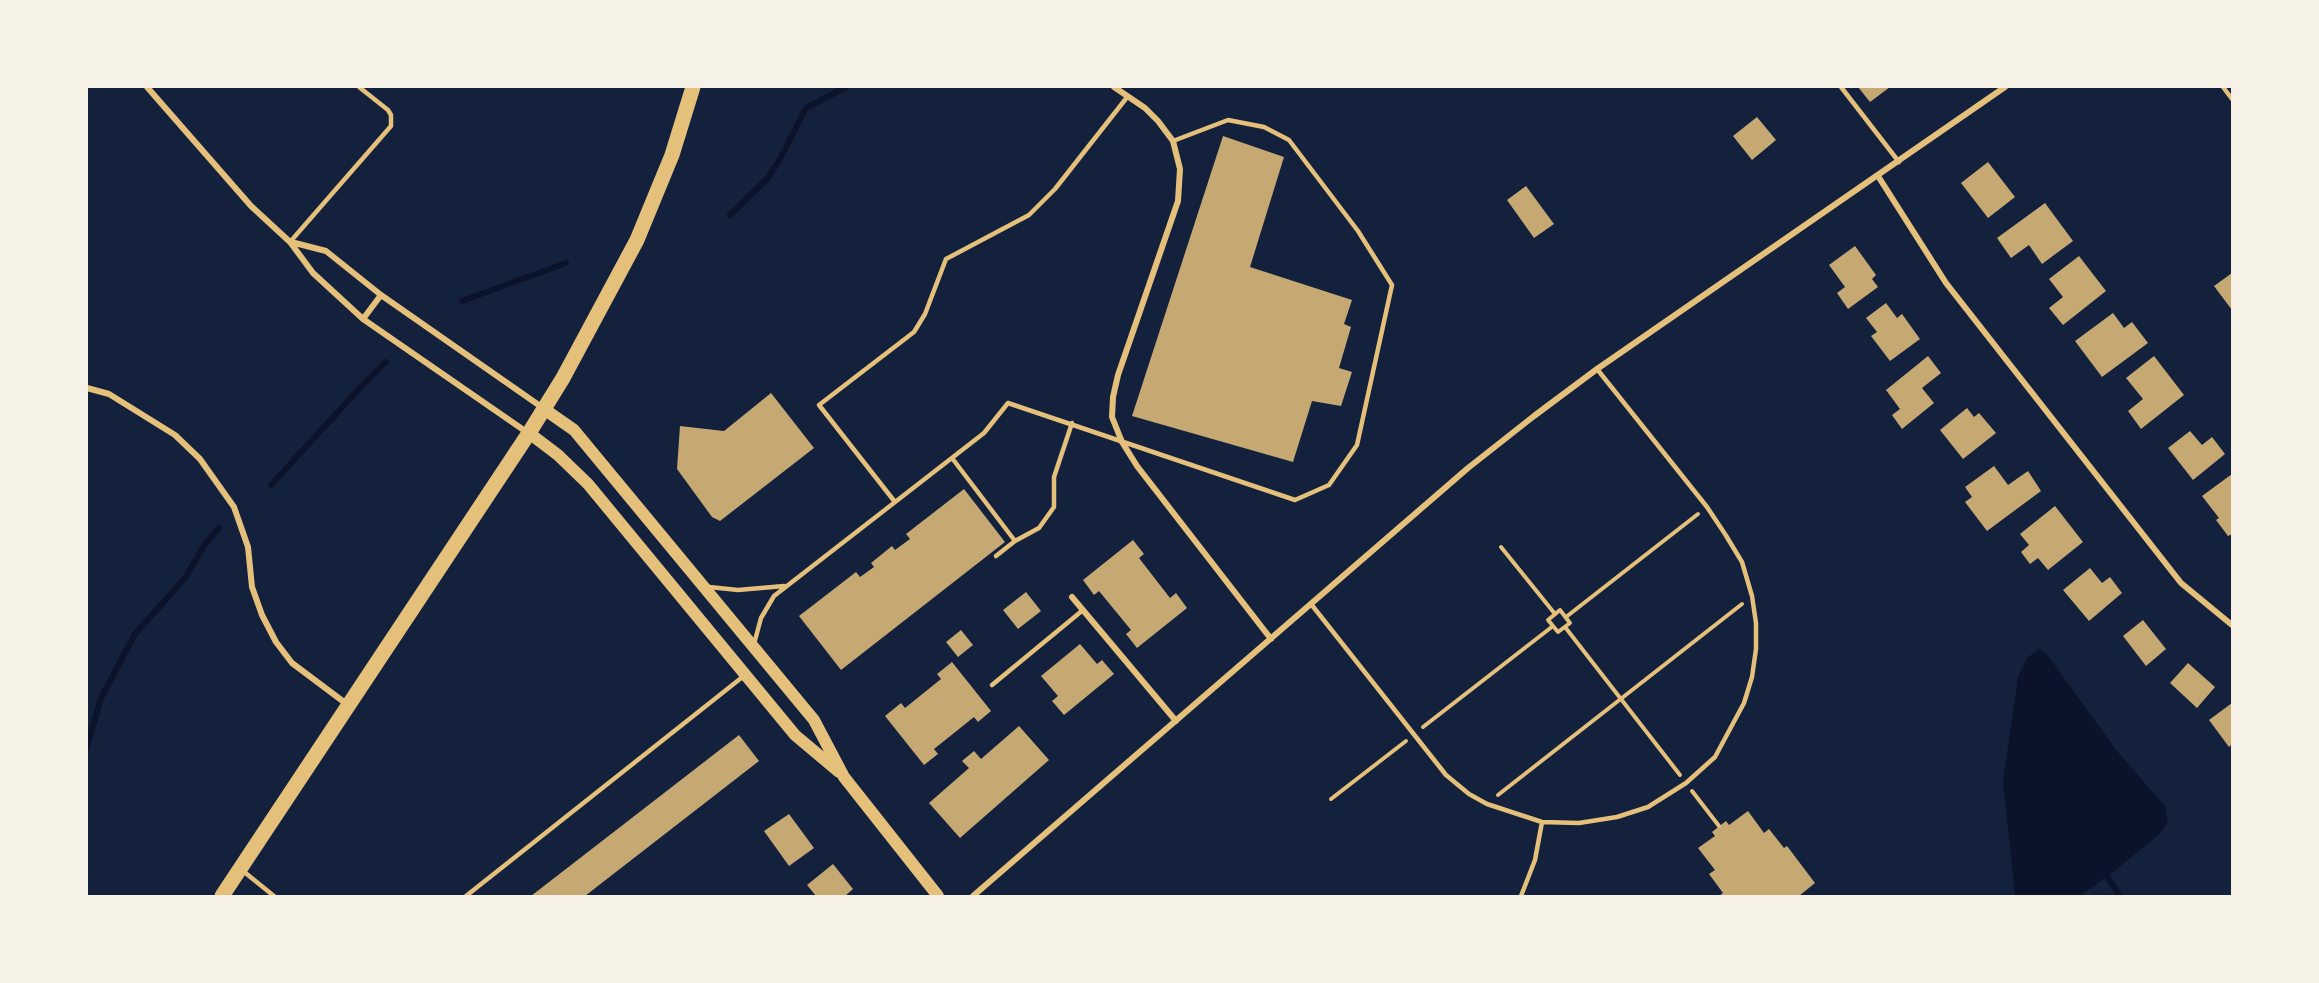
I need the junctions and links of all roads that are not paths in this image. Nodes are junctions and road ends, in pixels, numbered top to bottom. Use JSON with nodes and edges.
{"nodes":[{"id":1,"x":147,"y":87,"type":"edge"},
{"id":2,"x":359,"y":87,"type":"edge"},
{"id":3,"x":693,"y":87,"type":"edge"},
{"id":4,"x":1114,"y":87,"type":"edge"},
{"id":5,"x":1841,"y":87,"type":"edge"},
{"id":6,"x":2005,"y":87,"type":"edge"},
{"id":7,"x":2223,"y":87,"type":"edge"},
{"id":8,"x":1128,"y":96,"type":"junction"},
{"id":9,"x":2232,"y":99,"type":"edge"},
{"id":10,"x":1173,"y":141,"type":"junction"},
{"id":11,"x":1899,"y":162,"type":"junction"},
{"id":12,"x":1878,"y":176,"type":"junction"},
{"id":13,"x":290,"y":242,"type":"junction"},
{"id":14,"x":381,"y":295,"type":"junction"},
{"id":15,"x":363,"y":319,"type":"junction"},
{"id":16,"x":1597,"y":369,"type":"junction"},
{"id":17,"x":87,"y":388,"type":"edge"},
{"id":18,"x":544,"y":409,"type":"junction"},
{"id":19,"x":1072,"y":423,"type":"junction"},
{"id":20,"x":529,"y":433,"type":"junction"},
{"id":21,"x":1122,"y":442,"type":"junction"},
{"id":22,"x":952,"y":458,"type":"junction"},
{"id":23,"x":895,"y":502,"type":"junction"},
{"id":24,"x":1015,"y":541,"type":"junction"},
{"id":25,"x":996,"y":556,"type":"dead end"},
{"id":26,"x":784,"y":586,"type":"junction"},
{"id":27,"x":705,"y":587,"type":"junction"},
{"id":28,"x":1072,"y":597,"type":"dead end"},
{"id":29,"x":1311,"y":604,"type":"junction"},
{"id":30,"x":1083,"y":610,"type":"junction"},
{"id":31,"x":2232,"y":625,"type":"edge"},
{"id":32,"x":1271,"y":639,"type":"junction"},
{"id":33,"x":754,"y":646,"type":"junction"},
{"id":34,"x":745,"y":675,"type":"junction"},
{"id":35,"x":992,"y":684,"type":"dead end"},
{"id":36,"x":349,"y":705,"type":"junction"},
{"id":37,"x":1176,"y":721,"type":"junction"},
{"id":38,"x":844,"y":777,"type":"junction"},
{"id":39,"x":1542,"y":822,"type":"junction"},
{"id":40,"x":240,"y":869,"type":"junction"},
{"id":41,"x":222,"y":896,"type":"edge"},
{"id":42,"x":274,"y":896,"type":"edge"},
{"id":43,"x":466,"y":896,"type":"edge"},
{"id":44,"x":938,"y":896,"type":"edge"},
{"id":45,"x":972,"y":896,"type":"edge"},
{"id":46,"x":1521,"y":896,"type":"edge"}],
"edges":[{"from":1,"to":13,"type":"street"},
{"from":2,"to":13,"type":"lane"},
{"from":3,"to":18,"type":"main road"},
{"from":4,"to":8,"type":"street"},
{"from":5,"to":11,"type":"lane"},
{"from":6,"to":11,"type":"street"},
{"from":7,"to":9,"type":"lane"},
{"from":8,"to":10,"type":"street"},
{"from":8,"to":23,"type":"lane"},
{"from":10,"to":21,"type":"street"},
{"from":10,"to":21,"type":"lane"},
{"from":11,"to":12,"type":"street"},
{"from":12,"to":16,"type":"street"},
{"from":12,"to":31,"type":"street"},
{"from":13,"to":14,"type":"street"},
{"from":13,"to":15,"type":"street"},
{"from":14,"to":15,"type":"street"},
{"from":14,"to":18,"type":"street"},
{"from":15,"to":20,"type":"street"},
{"from":16,"to":29,"type":"street"},
{"from":16,"to":39,"type":"lane"},
{"from":17,"to":36,"type":"street"},
{"from":18,"to":20,"type":"main road"},
{"from":18,"to":27,"type":"main road"},
{"from":19,"to":21,"type":"lane"},
{"from":19,"to":22,"type":"lane"},
{"from":19,"to":24,"type":"lane"},
{"from":20,"to":34,"type":"main road"},
{"from":20,"to":36,"type":"main road"},
{"from":21,"to":32,"type":"street"},
{"from":22,"to":23,"type":"lane"},
{"from":22,"to":24,"type":"lane"},
{"from":23,"to":26,"type":"lane"},
{"from":24,"to":25,"type":"lane"},
{"from":26,"to":27,"type":"lane"},
{"from":26,"to":33,"type":"lane"},
{"from":27,"to":33,"type":"main road"},
{"from":28,"to":30,"type":"street"},
{"from":29,"to":32,"type":"street"},
{"from":29,"to":39,"type":"lane"},
{"from":30,"to":35,"type":"lane"},
{"from":30,"to":37,"type":"street"},
{"from":32,"to":37,"type":"street"},
{"from":33,"to":38,"type":"main road"},
{"from":34,"to":38,"type":"main road"},
{"from":34,"to":43,"type":"lane"},
{"from":36,"to":40,"type":"main road"},
{"from":37,"to":45,"type":"street"},
{"from":38,"to":44,"type":"main road"},
{"from":39,"to":46,"type":"lane"},
{"from":40,"to":41,"type":"main road"},
{"from":40,"to":42,"type":"lane"}]}
